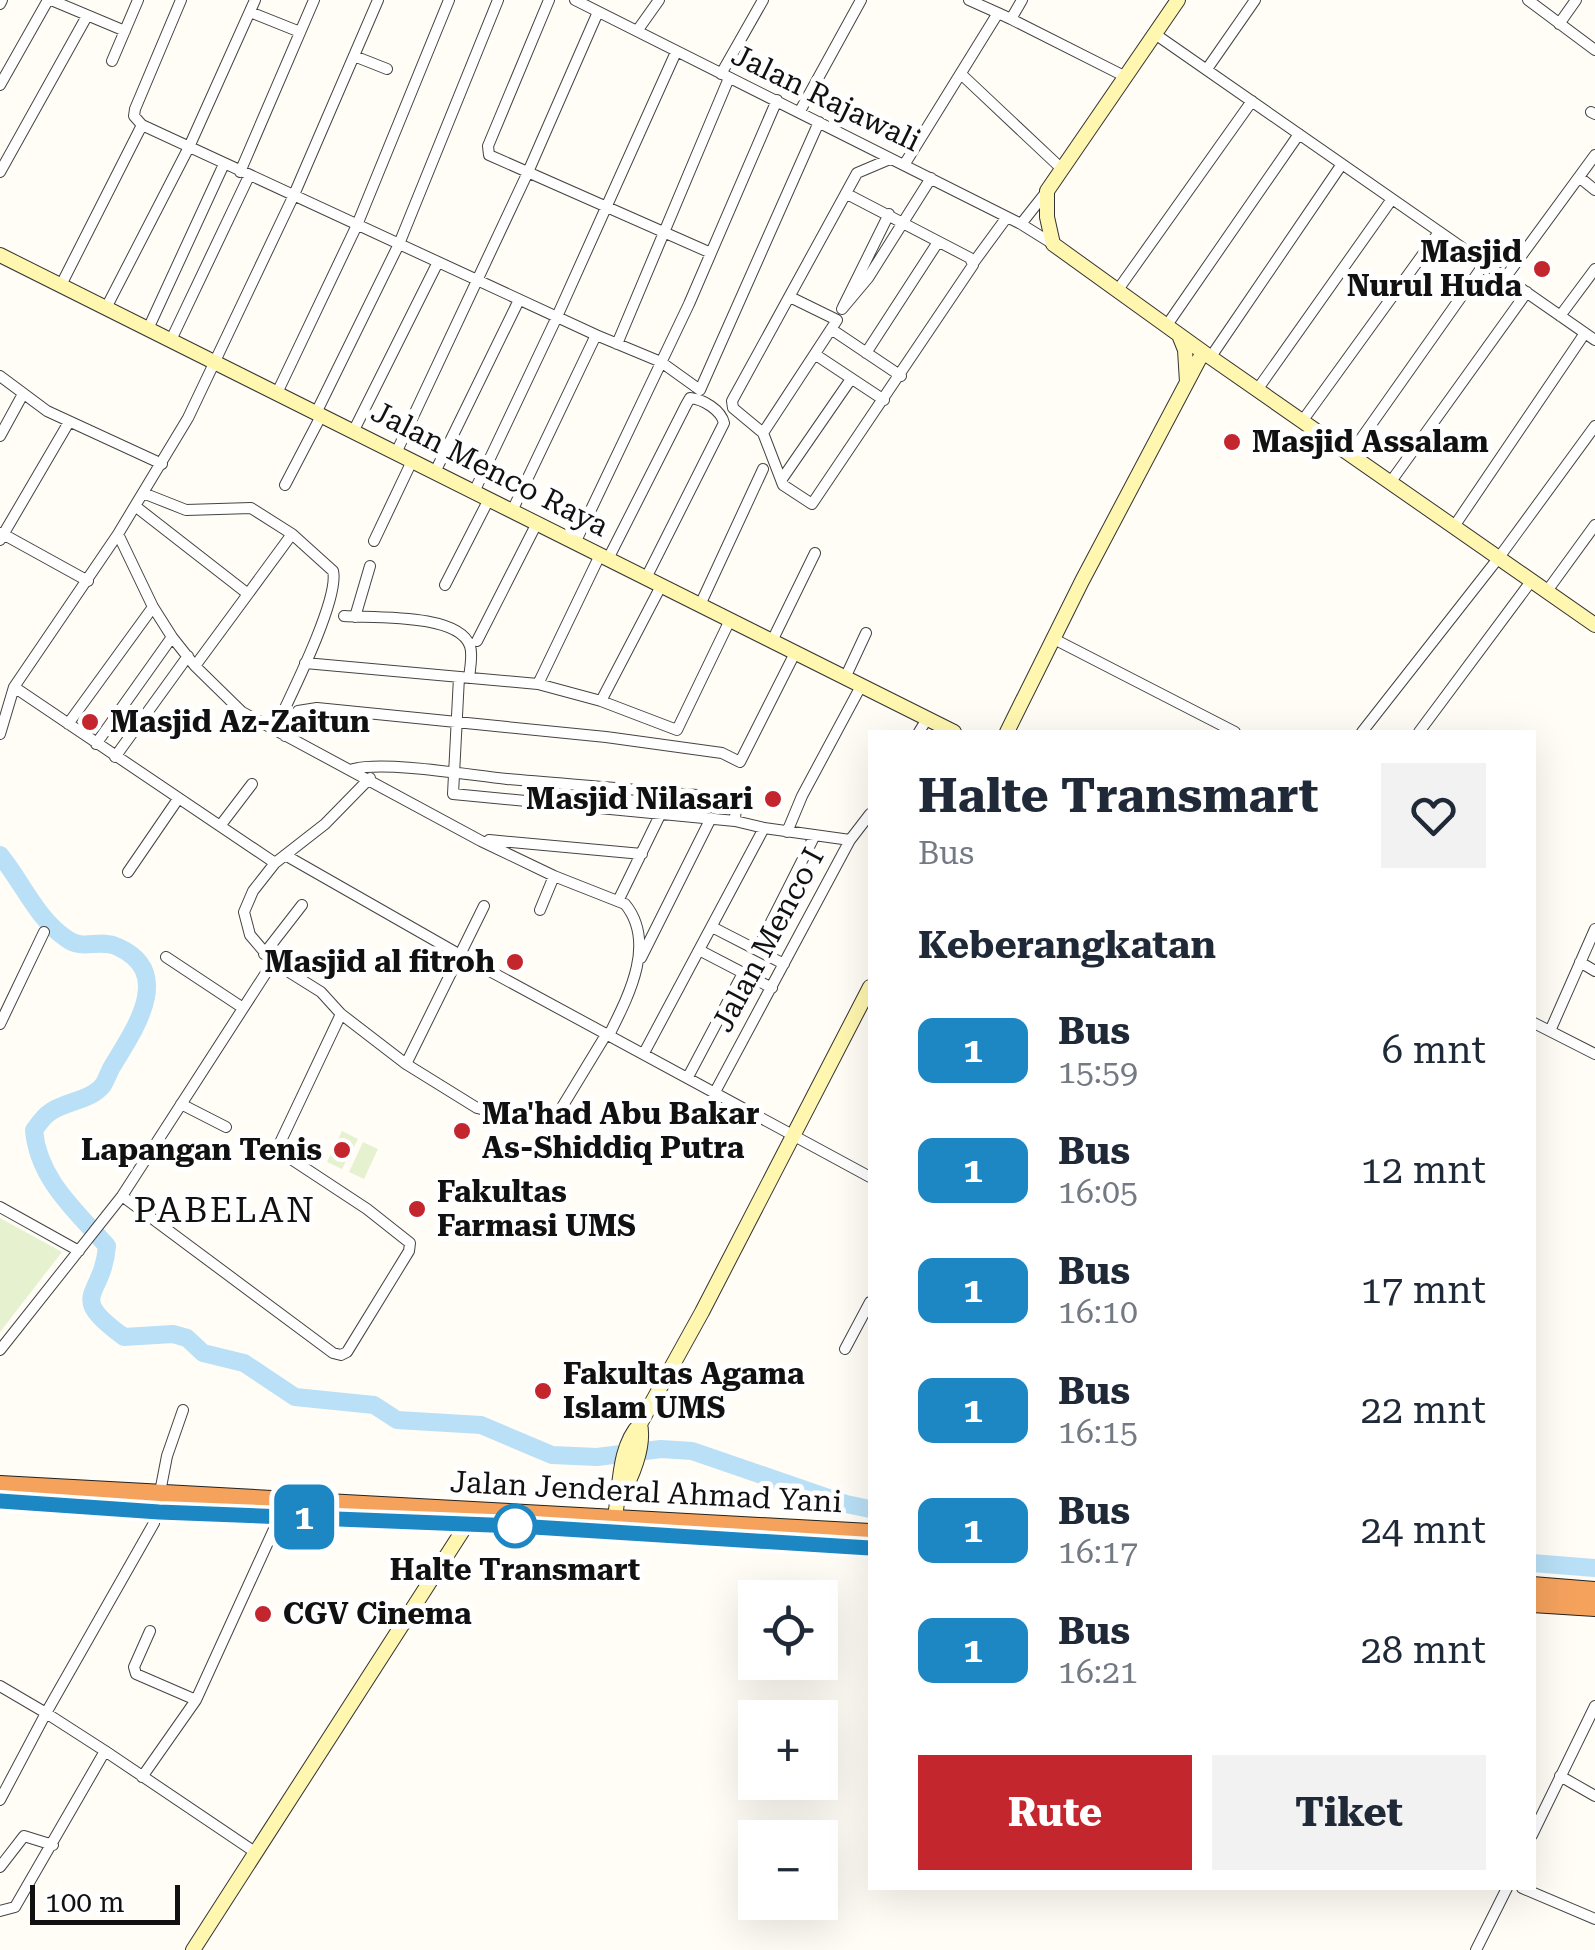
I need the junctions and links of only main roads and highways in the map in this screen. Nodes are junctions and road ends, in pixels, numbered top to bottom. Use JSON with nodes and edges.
{"nodes":[{"id":1,"x":2,"y":1501,"type":"edge"},
{"id":2,"x":272,"y":1510,"type":"junction"},
{"id":3,"x":613,"y":1525,"type":"junction"},
{"id":4,"x":868,"y":1533,"type":"edge"},
{"id":5,"x":868,"y":1548,"type":"edge"},
{"id":6,"x":1536,"y":1586,"type":"edge"},
{"id":7,"x":1595,"y":1591,"type":"edge"},
{"id":8,"x":1536,"y":1602,"type":"edge"},
{"id":9,"x":1595,"y":1607,"type":"edge"}],
"edges":[{"from":1,"to":2,"type":"highway","name":"Jalan Jenderal Ahmad Yani"},
{"from":2,"to":3,"type":"highway","name":"Jalan Jenderal Ahmad Yani"},
{"from":2,"to":3,"type":"highway","name":"Jalan Jenderal Ahmad Yani"},
{"from":3,"to":4,"type":"highway","name":"Jalan Jenderal Ahmad Yani"},
{"from":3,"to":5,"type":"highway","name":"Jalan Jenderal Ahmad Yani"},
{"from":6,"to":7,"type":"highway"},
{"from":8,"to":9,"type":"highway"}]}
